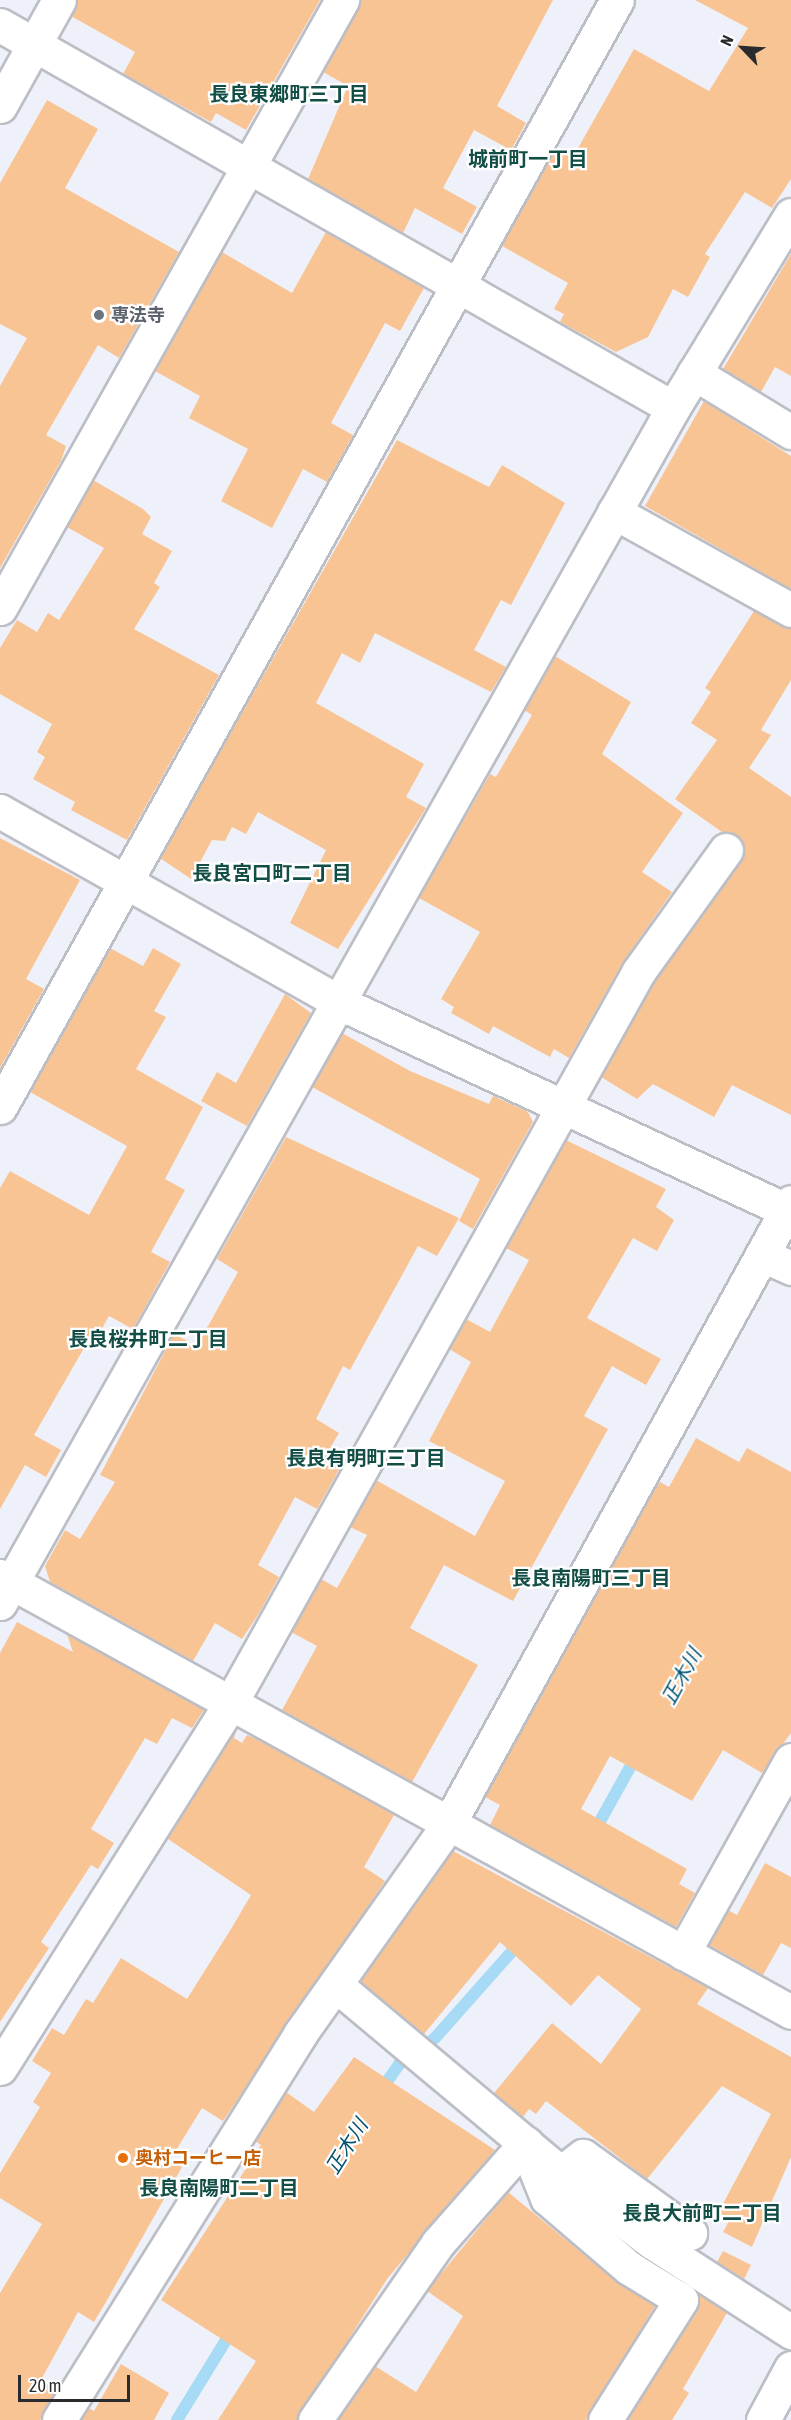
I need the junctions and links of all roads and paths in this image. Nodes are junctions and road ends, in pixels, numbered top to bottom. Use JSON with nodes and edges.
{"nodes":[{"id":1,"x":59,"y":0,"type":"edge"},
{"id":2,"x":342,"y":0,"type":"edge"},
{"id":3,"x":617,"y":0,"type":"edge"},
{"id":4,"x":0,"y":25,"type":"edge"},
{"id":5,"x":34,"y":45,"type":"junction"},
{"id":6,"x":0,"y":106,"type":"edge"},
{"id":7,"x":249,"y":165,"type":"junction"},
{"id":8,"x":791,"y":215,"type":"edge"},
{"id":9,"x":458,"y":284,"type":"junction"},
{"id":10,"x":694,"y":374,"type":"junction"},
{"id":11,"x":673,"y":408,"type":"junction"},
{"id":12,"x":791,"y":432,"type":"edge"},
{"id":13,"x":614,"y":512,"type":"junction"},
{"id":14,"x":0,"y":608,"type":"edge"},
{"id":15,"x":791,"y":610,"type":"edge"},
{"id":16,"x":0,"y":811,"type":"edge"},
{"id":17,"x":726,"y":850,"type":"dead end"},
{"id":18,"x":128,"y":884,"type":"junction"},
{"id":19,"x":342,"y":1004,"type":"junction"},
{"id":20,"x":566,"y":1105,"type":"junction"},
{"id":21,"x":0,"y":1107,"type":"edge"},
{"id":22,"x":790,"y":1208,"type":"edge"},
{"id":23,"x":762,"y":1255,"type":"junction"},
{"id":24,"x":791,"y":1268,"type":"edge"},
{"id":25,"x":4,"y":1587,"type":"edge"},
{"id":26,"x":230,"y":1704,"type":"junction"},
{"id":27,"x":791,"y":1760,"type":"edge"},
{"id":28,"x":448,"y":1825,"type":"junction"},
{"id":29,"x":683,"y":1953,"type":"junction"},
{"id":30,"x":337,"y":1986,"type":"junction"},
{"id":31,"x":791,"y":2012,"type":"edge"},
{"id":32,"x":0,"y":2068,"type":"edge"},
{"id":33,"x":526,"y":2143,"type":"junction"},
{"id":34,"x":561,"y":2173,"type":"junction"},
{"id":35,"x":690,"y":2233,"type":"dead end"},
{"id":36,"x":791,"y":2332,"type":"edge"},
{"id":37,"x":791,"y":2368,"type":"edge"},
{"id":38,"x":59,"y":2420,"type":"edge"},
{"id":39,"x":315,"y":2420,"type":"edge"},
{"id":40,"x":605,"y":2420,"type":"edge"},
{"id":41,"x":762,"y":2420,"type":"edge"}],
"edges":[{"from":1,"to":5,"type":"street"},
{"from":2,"to":7,"type":"street"},
{"from":3,"to":9,"type":"street"},
{"from":4,"to":5,"type":"street"},
{"from":5,"to":6,"type":"street"},
{"from":5,"to":7,"type":"street"},
{"from":7,"to":9,"type":"street"},
{"from":7,"to":14,"type":"street"},
{"from":8,"to":10,"type":"street"},
{"from":9,"to":11,"type":"street"},
{"from":9,"to":18,"type":"street"},
{"from":10,"to":11,"type":"street"},
{"from":10,"to":12,"type":"street"},
{"from":11,"to":13,"type":"street"},
{"from":13,"to":15,"type":"street"},
{"from":13,"to":19,"type":"street"},
{"from":16,"to":18,"type":"street"},
{"from":17,"to":20,"type":"street"},
{"from":18,"to":19,"type":"street"},
{"from":18,"to":21,"type":"street"},
{"from":19,"to":20,"type":"street"},
{"from":19,"to":25,"type":"street"},
{"from":20,"to":22,"type":"street"},
{"from":20,"to":26,"type":"street"},
{"from":22,"to":23,"type":"street"},
{"from":23,"to":24,"type":"street"},
{"from":23,"to":28,"type":"street"},
{"from":25,"to":26,"type":"street"},
{"from":26,"to":28,"type":"street"},
{"from":26,"to":32,"type":"street"},
{"from":27,"to":29,"type":"street"},
{"from":28,"to":29,"type":"street"},
{"from":28,"to":30,"type":"street"},
{"from":29,"to":31,"type":"street"},
{"from":30,"to":33,"type":"street"},
{"from":30,"to":38,"type":"street"},
{"from":33,"to":34,"type":"street"},
{"from":33,"to":39,"type":"street"},
{"from":33,"to":40,"type":"street"},
{"from":34,"to":35,"type":"street"},
{"from":34,"to":36,"type":"street"},
{"from":37,"to":41,"type":"street"}]}
